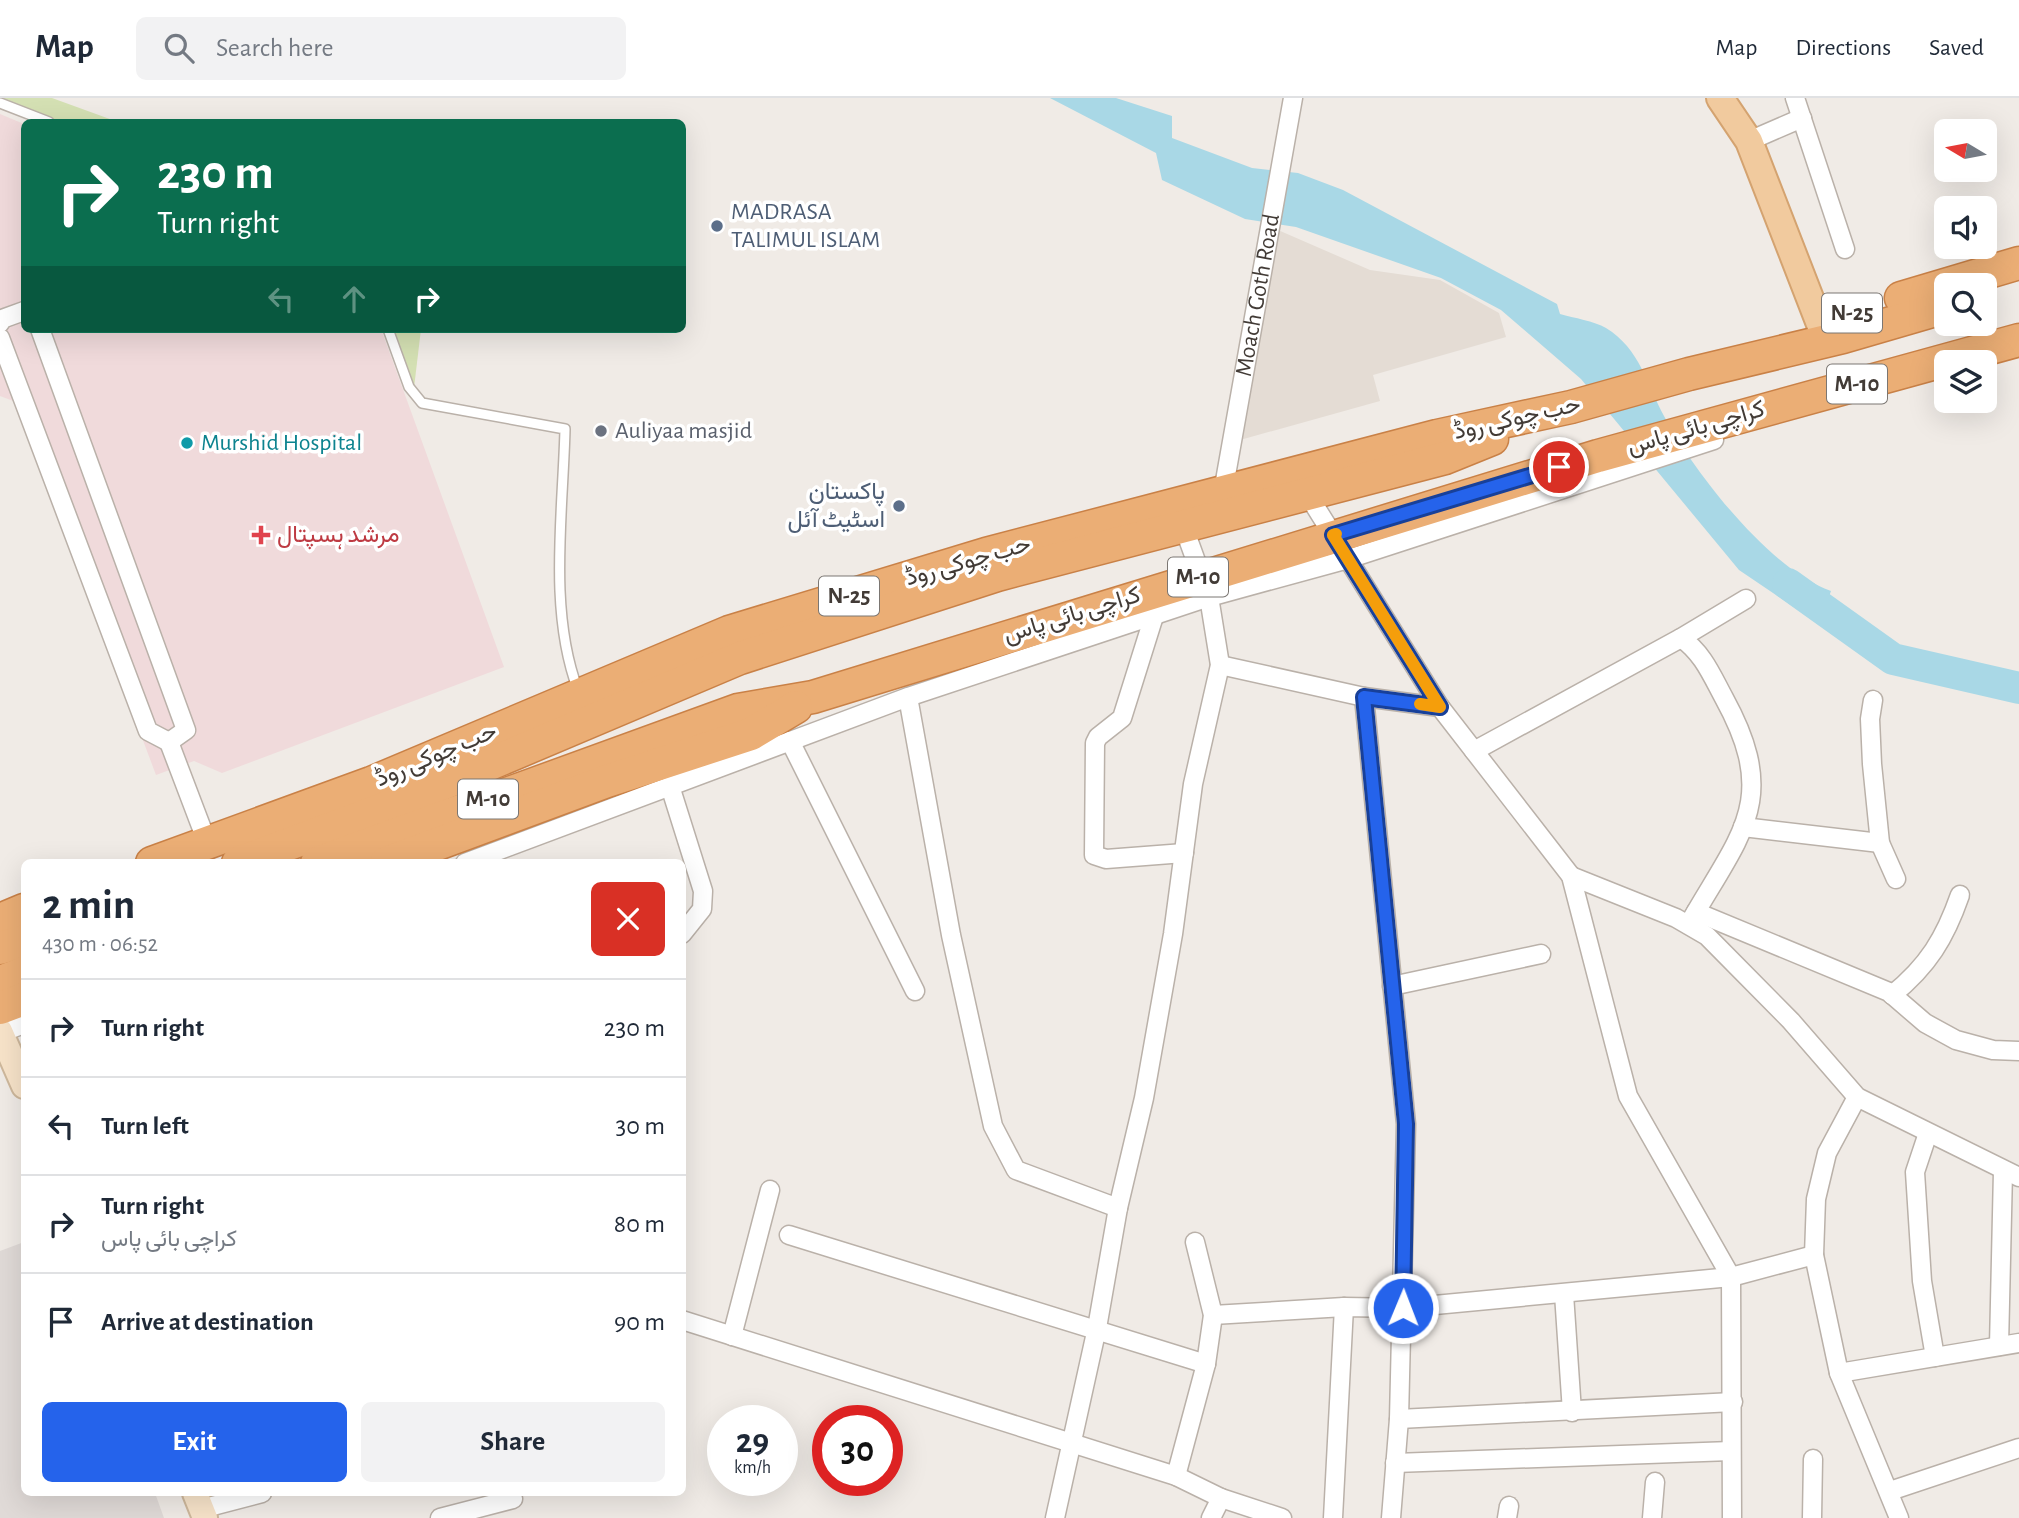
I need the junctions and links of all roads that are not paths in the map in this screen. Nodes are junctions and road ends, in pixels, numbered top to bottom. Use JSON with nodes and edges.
{"nodes":[{"id":1,"x":1293,"y":98,"type":"edge"},
{"id":2,"x":1720,"y":98,"type":"edge"},
{"id":3,"x":1795,"y":98,"type":"edge"},
{"id":4,"x":0,"y":103,"type":"edge"},
{"id":5,"x":1802,"y":118,"type":"junction"},
{"id":6,"x":41,"y":119,"type":"edge"},
{"id":7,"x":1749,"y":141,"type":"junction"},
{"id":8,"x":1845,"y":249,"type":"dead end"},
{"id":9,"x":2019,"y":263,"type":"edge"},
{"id":10,"x":2019,"y":286,"type":"edge"},
{"id":11,"x":1997,"y":292,"type":"edge"},
{"id":12,"x":1934,"y":310,"type":"edge"},
{"id":13,"x":21,"y":312,"type":"edge"},
{"id":14,"x":0,"y":323,"type":"edge"},
{"id":15,"x":1820,"y":324,"type":"junction"},
{"id":16,"x":41,"y":333,"type":"edge"},
{"id":17,"x":389,"y":333,"type":"edge"},
{"id":18,"x":0,"y":338,"type":"edge"},
{"id":19,"x":2019,"y":340,"type":"edge"},
{"id":20,"x":2019,"y":348,"type":"edge"},
{"id":21,"x":1997,"y":355,"type":"edge"},
{"id":22,"x":1934,"y":375,"type":"edge"},
{"id":23,"x":1681,"y":376,"type":"junction"},
{"id":24,"x":1578,"y":405,"type":"junction"},
{"id":25,"x":1702,"y":434,"type":"junction"},
{"id":26,"x":1223,"y":492,"type":"junction"},
{"id":27,"x":1308,"y":495,"type":"junction"},
{"id":28,"x":1184,"y":528,"type":"junction"},
{"id":29,"x":1341,"y":547,"type":"junction"},
{"id":30,"x":1205,"y":586,"type":"junction"},
{"id":31,"x":1746,"y":599,"type":"dead end"},
{"id":32,"x":1153,"y":616,"type":"junction"},
{"id":33,"x":1681,"y":638,"type":"junction"},
{"id":34,"x":1220,"y":665,"type":"junction"},
{"id":35,"x":580,"y":695,"type":"junction"},
{"id":36,"x":908,"y":697,"type":"junction"},
{"id":37,"x":1364,"y":697,"type":"junction"},
{"id":38,"x":1873,"y":700,"type":"dead end"},
{"id":39,"x":1440,"y":707,"type":"junction"},
{"id":40,"x":790,"y":741,"type":"junction"},
{"id":41,"x":169,"y":742,"type":"junction"},
{"id":42,"x":1474,"y":751,"type":"junction"},
{"id":43,"x":663,"y":762,"type":"junction"},
{"id":44,"x":1743,"y":827,"type":"junction"},
{"id":45,"x":207,"y":842,"type":"junction"},
{"id":46,"x":1881,"y":843,"type":"junction"},
{"id":47,"x":1184,"y":853,"type":"junction"},
{"id":48,"x":162,"y":859,"type":"edge"},
{"id":49,"x":249,"y":859,"type":"edge"},
{"id":50,"x":331,"y":859,"type":"edge"},
{"id":51,"x":397,"y":859,"type":"edge"},
{"id":52,"x":473,"y":859,"type":"edge"},
{"id":53,"x":1571,"y":876,"type":"junction"},
{"id":54,"x":1896,"y":880,"type":"dead end"},
{"id":55,"x":1960,"y":895,"type":"dead end"},
{"id":56,"x":21,"y":911,"type":"edge"},
{"id":57,"x":1692,"y":918,"type":"junction"},
{"id":58,"x":0,"y":920,"type":"edge"},
{"id":59,"x":686,"y":929,"type":"edge"},
{"id":60,"x":21,"y":942,"type":"edge"},
{"id":61,"x":0,"y":948,"type":"edge"},
{"id":62,"x":1541,"y":954,"type":"dead end"},
{"id":63,"x":21,"y":974,"type":"edge"},
{"id":64,"x":0,"y":982,"type":"edge"},
{"id":65,"x":1392,"y":986,"type":"junction"},
{"id":66,"x":915,"y":990,"type":"dead end"},
{"id":67,"x":1892,"y":995,"type":"junction"},
{"id":68,"x":21,"y":1000,"type":"edge"},
{"id":69,"x":0,"y":1008,"type":"edge"},
{"id":70,"x":21,"y":1025,"type":"edge"},
{"id":71,"x":0,"y":1032,"type":"edge"},
{"id":72,"x":2019,"y":1051,"type":"edge"},
{"id":73,"x":21,"y":1079,"type":"edge"},
{"id":74,"x":1857,"y":1097,"type":"junction"},
{"id":75,"x":1928,"y":1133,"type":"junction"},
{"id":76,"x":2011,"y":1174,"type":"edge"},
{"id":77,"x":770,"y":1189,"type":"dead end"},
{"id":78,"x":1118,"y":1208,"type":"junction"},
{"id":79,"x":789,"y":1235,"type":"dead end"},
{"id":80,"x":1195,"y":1242,"type":"dead end"},
{"id":81,"x":1814,"y":1255,"type":"junction"},
{"id":82,"x":1731,"y":1278,"type":"junction"},
{"id":83,"x":1564,"y":1294,"type":"junction"},
{"id":84,"x":1344,"y":1307,"type":"junction"},
{"id":85,"x":1403,"y":1308,"type":"junction"},
{"id":86,"x":1213,"y":1315,"type":"junction"},
{"id":87,"x":686,"y":1321,"type":"edge"},
{"id":88,"x":1097,"y":1328,"type":"junction"},
{"id":89,"x":732,"y":1336,"type":"junction"},
{"id":90,"x":2013,"y":1348,"type":"edge"},
{"id":91,"x":1936,"y":1357,"type":"junction"},
{"id":92,"x":1206,"y":1364,"type":"junction"},
{"id":93,"x":1839,"y":1373,"type":"junction"},
{"id":94,"x":1733,"y":1402,"type":"junction"},
{"id":95,"x":1572,"y":1412,"type":"junction"},
{"id":96,"x":1399,"y":1419,"type":"junction"},
{"id":97,"x":1073,"y":1445,"type":"junction"},
{"id":98,"x":2019,"y":1448,"type":"edge"},
{"id":99,"x":1731,"y":1451,"type":"junction"},
{"id":100,"x":1813,"y":1459,"type":"dead end"},
{"id":101,"x":1395,"y":1463,"type":"junction"},
{"id":102,"x":1176,"y":1476,"type":"junction"},
{"id":103,"x":1655,"y":1482,"type":"dead end"},
{"id":104,"x":1890,"y":1491,"type":"junction"},
{"id":105,"x":249,"y":1496,"type":"edge"},
{"id":106,"x":1221,"y":1498,"type":"junction"},
{"id":107,"x":513,"y":1499,"type":"dead end"},
{"id":108,"x":200,"y":1507,"type":"edge"},
{"id":109,"x":1275,"y":1517,"type":"edge"},
{"id":110,"x":440,"y":1518,"type":"edge"},
{"id":111,"x":1055,"y":1518,"type":"edge"},
{"id":112,"x":1211,"y":1518,"type":"edge"},
{"id":113,"x":1333,"y":1518,"type":"edge"},
{"id":114,"x":1391,"y":1518,"type":"edge"},
{"id":115,"x":1652,"y":1518,"type":"edge"},
{"id":116,"x":1732,"y":1518,"type":"edge"},
{"id":117,"x":1812,"y":1518,"type":"edge"},
{"id":118,"x":1899,"y":1518,"type":"edge"}],
"edges":[{"from":1,"to":26,"type":"street","name":"Moach Goth Road"},
{"from":2,"to":7,"type":"main road"},
{"from":3,"to":5,"type":"street"},
{"from":4,"to":6,"type":"lane"},
{"from":5,"to":7,"type":"street"},
{"from":5,"to":8,"type":"street"},
{"from":7,"to":15,"type":"main road"},
{"from":9,"to":15,"type":"highway","name":"حب چوکی روڈ","number":"N-25"},
{"from":10,"to":11,"type":"highway"},
{"from":12,"to":23,"type":"highway","name":"حب چوکی روڈ","number":"N-25"},
{"from":13,"to":14,"type":"street"},
{"from":15,"to":23,"type":"highway","name":"حب چوکی روڈ","number":"N-25"},
{"from":16,"to":41,"type":"street"},
{"from":17,"to":35,"type":"lane"},
{"from":18,"to":41,"type":"street"},
{"from":19,"to":25,"type":"highway","name":"کراچی بائی پاس","number":"M-10"},
{"from":20,"to":21,"type":"street"},
{"from":22,"to":25,"type":"street"},
{"from":23,"to":24,"type":"highway","name":"حب چوکی روڈ","number":"N-25"},
{"from":24,"to":26,"type":"highway","name":"حب چوکی روڈ","number":"N-25"},
{"from":24,"to":27,"type":"highway"},
{"from":25,"to":29,"type":"highway","name":"کراچی بائی پاس","number":"M-10"},
{"from":26,"to":35,"type":"highway","name":"حب چوکی روڈ","number":"N-25"},
{"from":27,"to":28,"type":"highway"},
{"from":27,"to":29,"type":"street"},
{"from":28,"to":30,"type":"street"},
{"from":28,"to":49,"type":"highway"},
{"from":29,"to":30,"type":"highway","name":"کراچی بائی پاس","number":"M-10"},
{"from":29,"to":39,"type":"street"},
{"from":30,"to":32,"type":"street"},
{"from":30,"to":34,"type":"street"},
{"from":30,"to":43,"type":"highway","name":"کراچی بائی پاس","number":"M-10"},
{"from":31,"to":33,"type":"street"},
{"from":32,"to":36,"type":"street"},
{"from":32,"to":47,"type":"street"},
{"from":33,"to":42,"type":"street"},
{"from":33,"to":44,"type":"street"},
{"from":34,"to":37,"type":"street"},
{"from":34,"to":47,"type":"street"},
{"from":35,"to":45,"type":"highway","name":"حب چوکی روڈ","number":"N-25"},
{"from":36,"to":40,"type":"street"},
{"from":36,"to":78,"type":"street"},
{"from":37,"to":39,"type":"street"},
{"from":37,"to":65,"type":"street"},
{"from":38,"to":46,"type":"street"},
{"from":39,"to":42,"type":"street"},
{"from":40,"to":43,"type":"street"},
{"from":40,"to":66,"type":"street"},
{"from":41,"to":45,"type":"street"},
{"from":42,"to":53,"type":"street"},
{"from":43,"to":50,"type":"highway","name":"کراچی بائی پاس","number":"M-10"},
{"from":43,"to":51,"type":"highway","name":"کراچی بائی پاس","number":"M-10"},
{"from":43,"to":52,"type":"street"},
{"from":43,"to":59,"type":"street"},
{"from":44,"to":46,"type":"street"},
{"from":44,"to":57,"type":"street"},
{"from":45,"to":48,"type":"highway","name":"حب چوکی روڈ","number":"N-25"},
{"from":46,"to":54,"type":"street"},
{"from":47,"to":78,"type":"street"},
{"from":53,"to":57,"type":"street"},
{"from":53,"to":82,"type":"street"},
{"from":55,"to":67,"type":"street"},
{"from":56,"to":58,"type":"highway"},
{"from":57,"to":67,"type":"street"},
{"from":57,"to":74,"type":"street"},
{"from":60,"to":61,"type":"highway"},
{"from":62,"to":65,"type":"street"},
{"from":63,"to":64,"type":"highway"},
{"from":65,"to":85,"type":"street"},
{"from":67,"to":72,"type":"street"},
{"from":68,"to":69,"type":"highway"},
{"from":70,"to":71,"type":"street"},
{"from":71,"to":73,"type":"street"},
{"from":74,"to":75,"type":"street"},
{"from":74,"to":81,"type":"street"},
{"from":75,"to":76,"type":"street"},
{"from":75,"to":91,"type":"street"},
{"from":76,"to":90,"type":"street"},
{"from":77,"to":89,"type":"street"},
{"from":78,"to":88,"type":"street"},
{"from":79,"to":88,"type":"street"},
{"from":80,"to":86,"type":"street"},
{"from":81,"to":82,"type":"street"},
{"from":81,"to":93,"type":"street"},
{"from":82,"to":83,"type":"street"},
{"from":82,"to":94,"type":"street"},
{"from":83,"to":85,"type":"street"},
{"from":83,"to":95,"type":"street"},
{"from":84,"to":85,"type":"street"},
{"from":84,"to":86,"type":"street"},
{"from":84,"to":113,"type":"street"},
{"from":85,"to":96,"type":"street"},
{"from":86,"to":92,"type":"street"},
{"from":87,"to":89,"type":"street"},
{"from":88,"to":92,"type":"street"},
{"from":88,"to":97,"type":"street"},
{"from":89,"to":97,"type":"street"},
{"from":90,"to":91,"type":"street"},
{"from":91,"to":93,"type":"street"},
{"from":92,"to":102,"type":"street"},
{"from":93,"to":104,"type":"street"},
{"from":94,"to":95,"type":"street"},
{"from":94,"to":99,"type":"street"},
{"from":95,"to":96,"type":"street"},
{"from":96,"to":101,"type":"street"},
{"from":97,"to":102,"type":"street"},
{"from":97,"to":111,"type":"street"},
{"from":98,"to":104,"type":"street"},
{"from":99,"to":101,"type":"street"},
{"from":99,"to":116,"type":"street"},
{"from":100,"to":117,"type":"street"},
{"from":101,"to":114,"type":"street"},
{"from":102,"to":106,"type":"street"},
{"from":103,"to":115,"type":"street"},
{"from":104,"to":118,"type":"street"},
{"from":105,"to":108,"type":"street"},
{"from":106,"to":109,"type":"street"},
{"from":106,"to":112,"type":"street"},
{"from":107,"to":110,"type":"street"}]}
